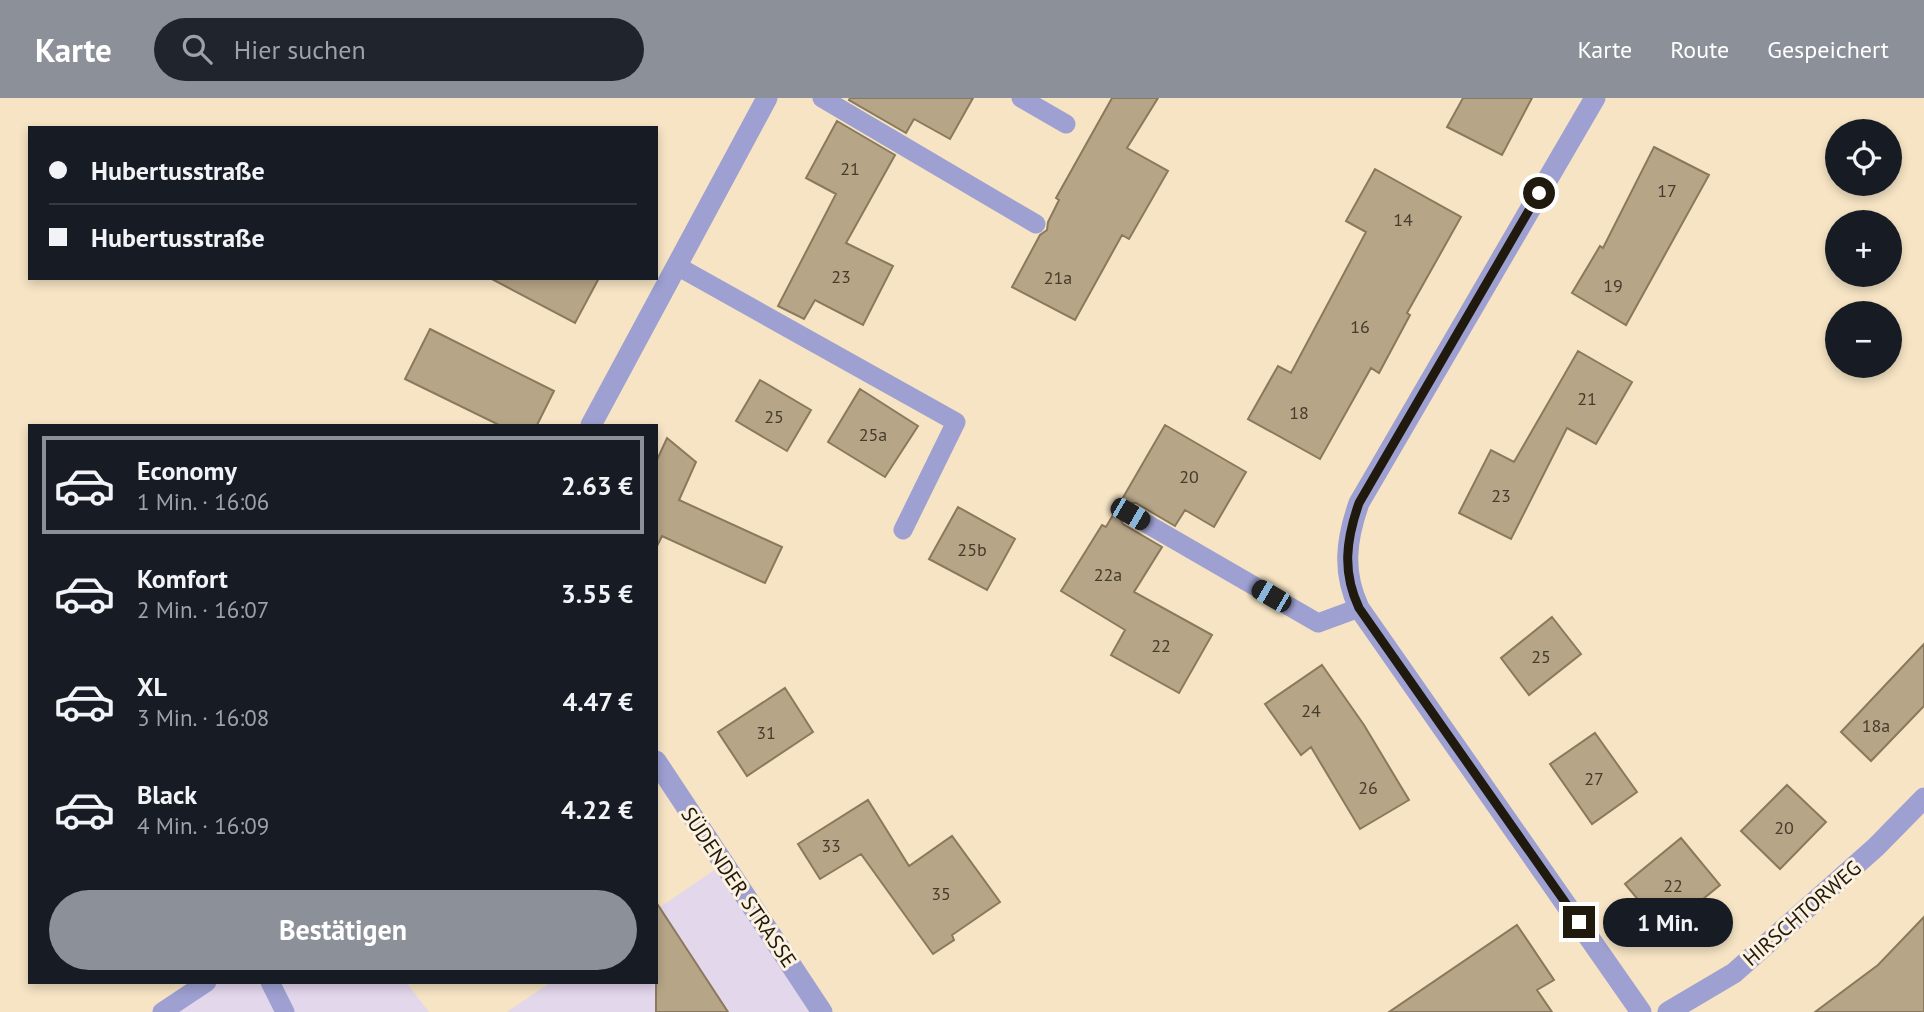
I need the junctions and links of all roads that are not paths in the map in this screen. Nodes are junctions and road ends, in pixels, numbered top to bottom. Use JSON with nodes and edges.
{"nodes":[{"id":1,"x":767,"y":98,"type":"edge"},
{"id":2,"x":822,"y":98,"type":"edge"},
{"id":3,"x":1021,"y":98,"type":"edge"},
{"id":4,"x":1595,"y":98,"type":"edge"},
{"id":5,"x":1066,"y":124,"type":"dead end"},
{"id":6,"x":1036,"y":224,"type":"dead end"},
{"id":7,"x":677,"y":266,"type":"junction"},
{"id":8,"x":592,"y":424,"type":"edge"},
{"id":9,"x":1130,"y":514,"type":"dead end"},
{"id":10,"x":903,"y":530,"type":"dead end"},
{"id":11,"x":1359,"y":608,"type":"junction"},
{"id":12,"x":658,"y":764,"type":"edge"},
{"id":13,"x":1924,"y":798,"type":"edge"},
{"id":14,"x":204,"y":984,"type":"edge"},
{"id":15,"x":271,"y":984,"type":"edge"},
{"id":16,"x":162,"y":1012,"type":"edge"},
{"id":17,"x":285,"y":1012,"type":"edge"},
{"id":18,"x":822,"y":1012,"type":"edge"},
{"id":19,"x":1641,"y":1012,"type":"edge"},
{"id":20,"x":1668,"y":1012,"type":"edge"}],
"edges":[{"from":1,"to":7,"type":"street"},
{"from":2,"to":6,"type":"lane"},
{"from":3,"to":5,"type":"lane"},
{"from":4,"to":11,"type":"street"},
{"from":7,"to":8,"type":"street"},
{"from":7,"to":10,"type":"lane"},
{"from":9,"to":11,"type":"lane"},
{"from":11,"to":19,"type":"street"},
{"from":12,"to":18,"type":"street","name":"SÜDENDER STRASSE"},
{"from":13,"to":20,"type":"street","name":"HIRSCHTORWEG"},
{"from":14,"to":16,"type":"lane"},
{"from":15,"to":17,"type":"lane"}]}
